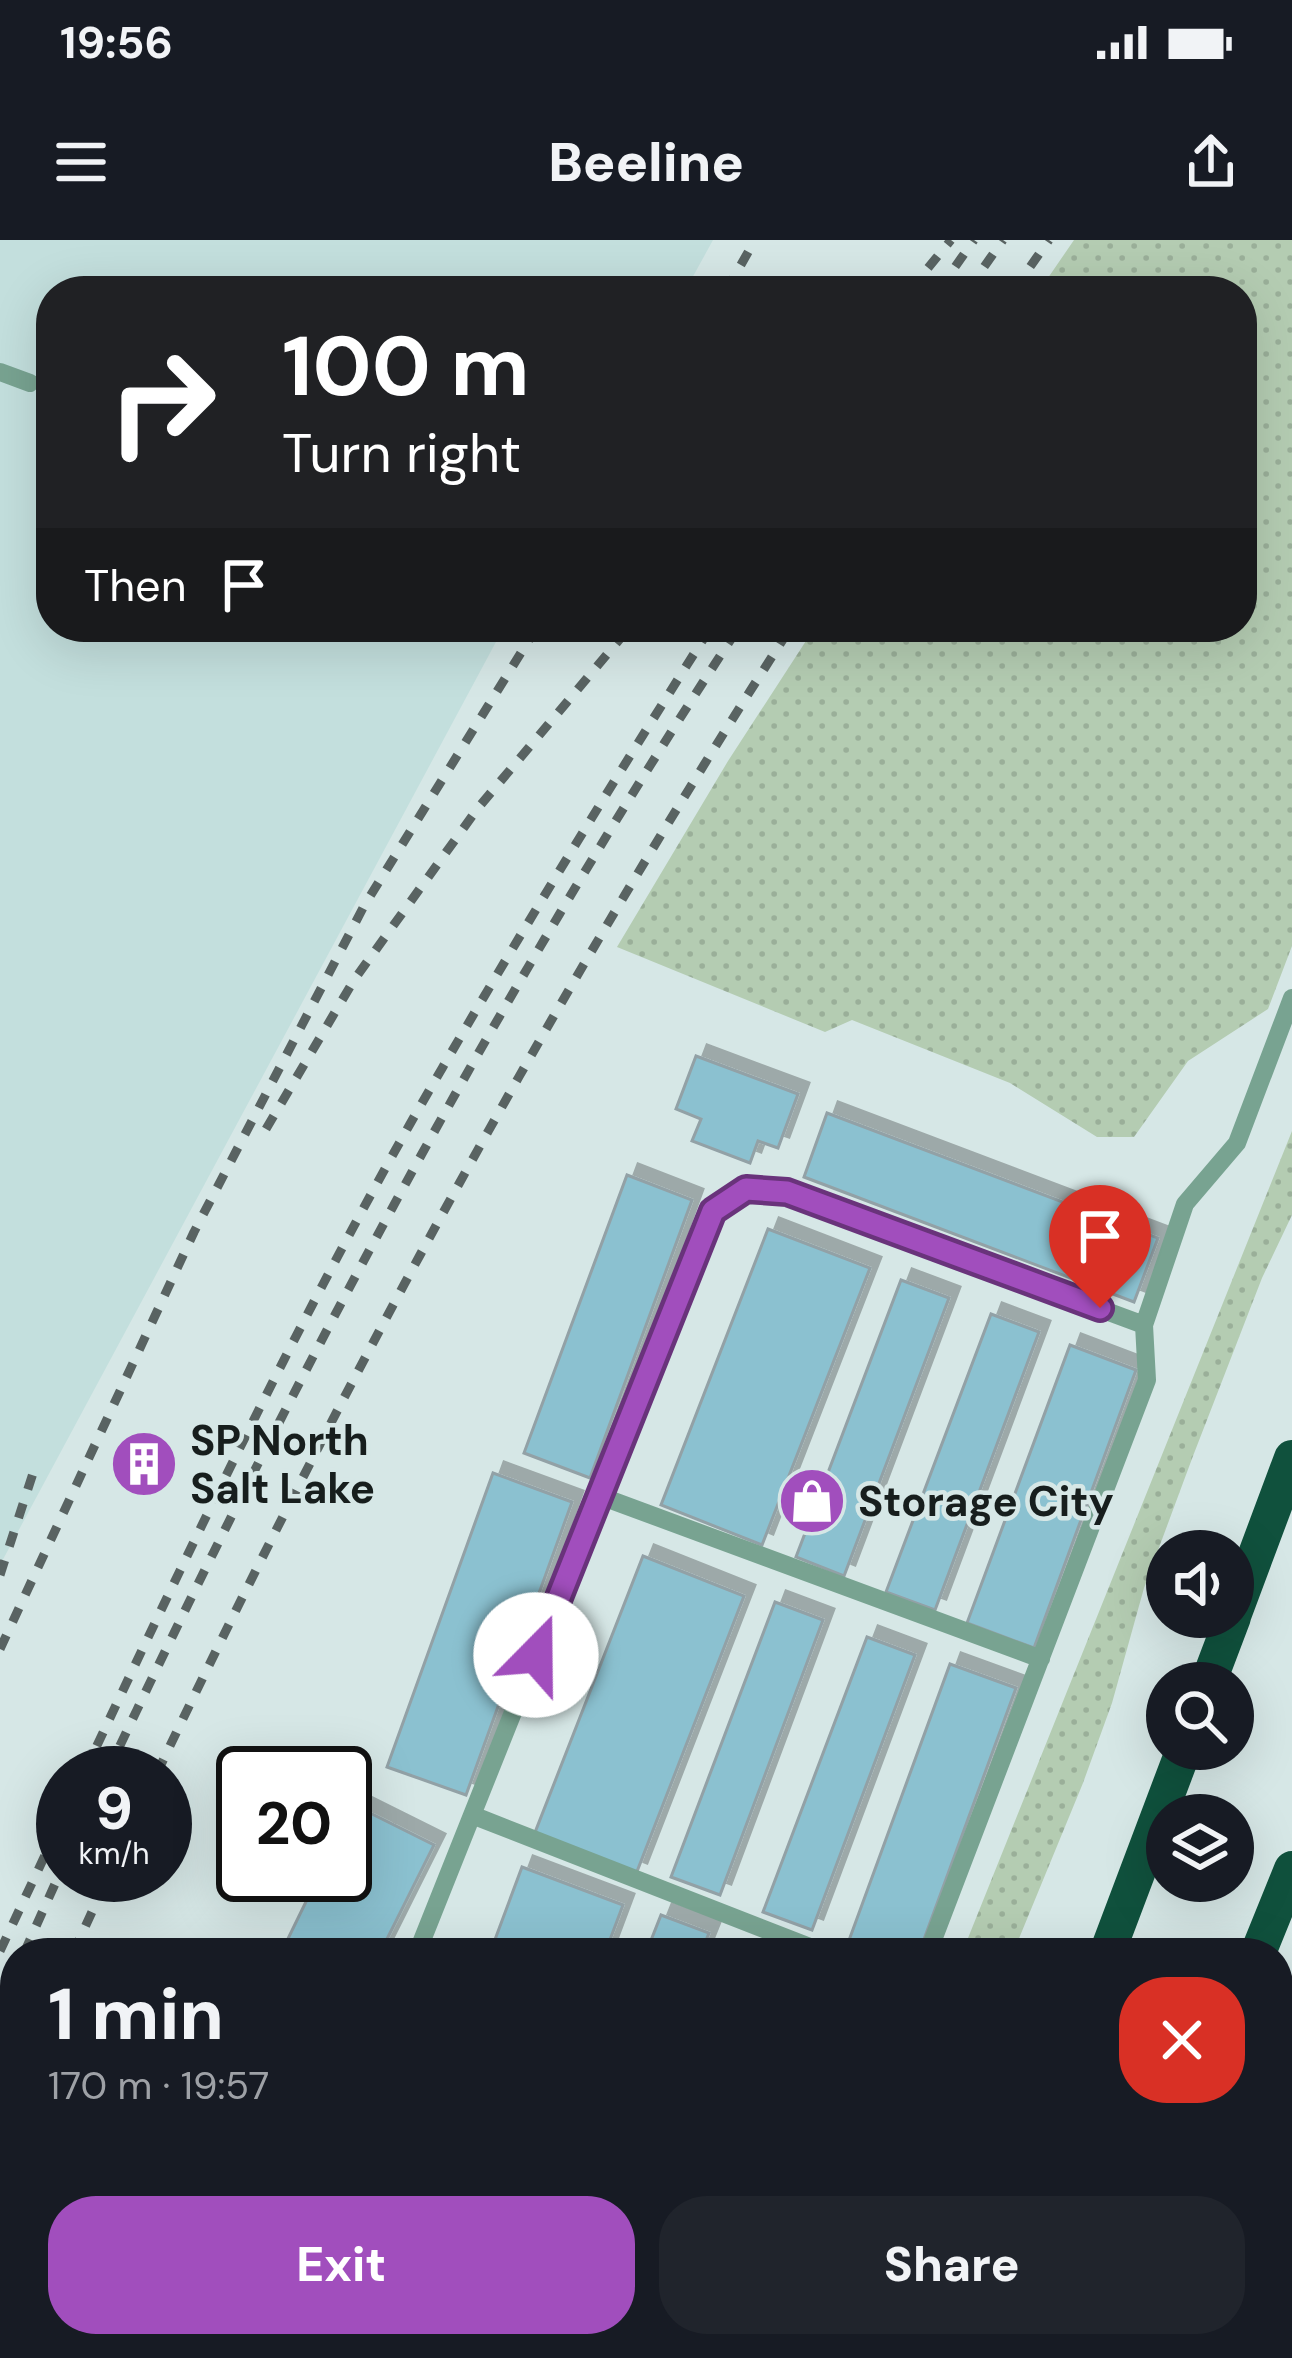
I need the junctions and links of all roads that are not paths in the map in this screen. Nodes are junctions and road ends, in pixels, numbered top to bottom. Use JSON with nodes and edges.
{"nodes":[{"id":1,"x":0,"y":372,"type":"edge"},
{"id":2,"x":29,"y":383,"type":"dead end"},
{"id":3,"x":1292,"y":998,"type":"edge"},
{"id":4,"x":1144,"y":1325,"type":"junction"},
{"id":5,"x":1292,"y":1458,"type":"edge"},
{"id":6,"x":600,"y":1496,"type":"junction"},
{"id":7,"x":1254,"y":1560,"type":"edge"},
{"id":8,"x":1041,"y":1659,"type":"junction"},
{"id":9,"x":1176,"y":1770,"type":"edge"},
{"id":10,"x":472,"y":1815,"type":"junction"},
{"id":11,"x":1292,"y":1869,"type":"edge"},
{"id":12,"x":423,"y":1938,"type":"edge"},
{"id":13,"x":787,"y":1938,"type":"edge"},
{"id":14,"x":934,"y":1938,"type":"edge"},
{"id":15,"x":1113,"y":1938,"type":"edge"},
{"id":16,"x":1264,"y":1938,"type":"edge"}],
"edges":[{"from":1,"to":2,"type":"lane"},
{"from":3,"to":4,"type":"lane"},
{"from":4,"to":6,"type":"lane"},
{"from":4,"to":8,"type":"lane"},
{"from":5,"to":7,"type":"highway"},
{"from":6,"to":8,"type":"lane"},
{"from":6,"to":10,"type":"lane"},
{"from":8,"to":14,"type":"lane"},
{"from":9,"to":15,"type":"highway"},
{"from":10,"to":12,"type":"lane"},
{"from":10,"to":13,"type":"lane"},
{"from":11,"to":16,"type":"highway"}]}
